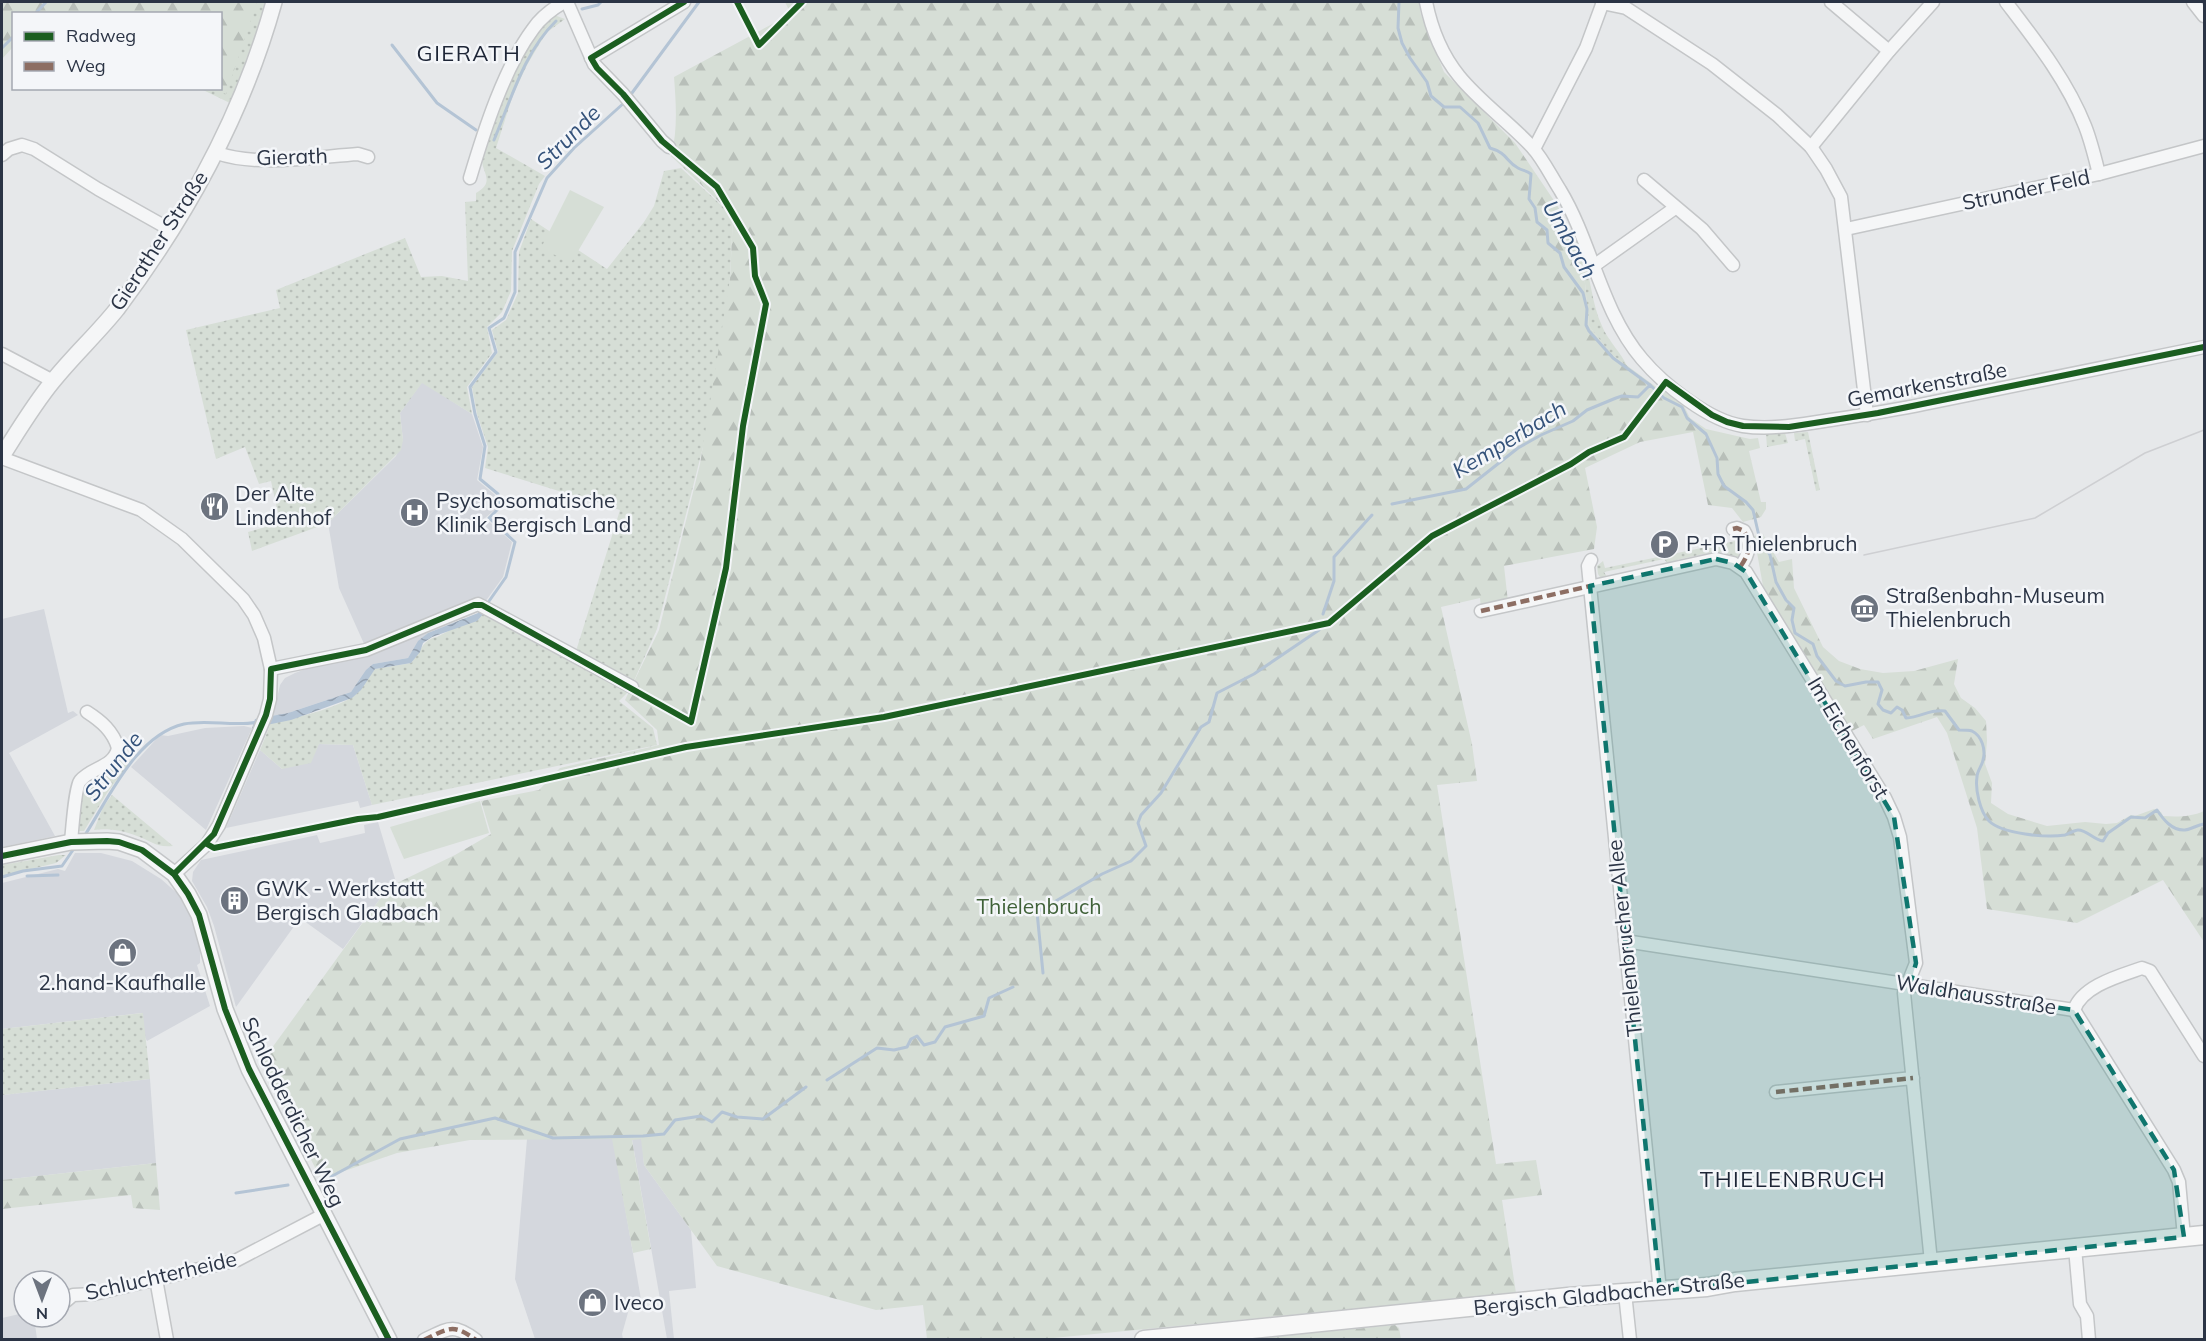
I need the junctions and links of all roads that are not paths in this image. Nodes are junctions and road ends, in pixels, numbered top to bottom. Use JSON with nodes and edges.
{"nodes":[{"id":1,"x":274,"y":2,"type":"edge"},
{"id":2,"x":566,"y":2,"type":"edge"},
{"id":3,"x":684,"y":2,"type":"edge"},
{"id":4,"x":1426,"y":2,"type":"edge"},
{"id":5,"x":1603,"y":2,"type":"edge"},
{"id":6,"x":1831,"y":2,"type":"edge"},
{"id":7,"x":1933,"y":2,"type":"edge"},
{"id":8,"x":2006,"y":2,"type":"edge"},
{"id":9,"x":2193,"y":2,"type":"edge"},
{"id":10,"x":2205,"y":16,"type":"edge"},
{"id":11,"x":1889,"y":51,"type":"junction"},
{"id":12,"x":591,"y":58,"type":"junction"},
{"id":13,"x":2205,"y":146,"type":"edge"},
{"id":14,"x":669,"y":147,"type":"dead end"},
{"id":15,"x":1811,"y":147,"type":"junction"},
{"id":16,"x":1534,"y":149,"type":"junction"},
{"id":17,"x":217,"y":153,"type":"junction"},
{"id":18,"x":2,"y":155,"type":"edge"},
{"id":19,"x":368,"y":157,"type":"dead end"},
{"id":20,"x":2100,"y":174,"type":"junction"},
{"id":21,"x":470,"y":178,"type":"dead end"},
{"id":22,"x":1644,"y":180,"type":"dead end"},
{"id":23,"x":1675,"y":208,"type":"junction"},
{"id":24,"x":1846,"y":229,"type":"junction"},
{"id":25,"x":171,"y":230,"type":"junction"},
{"id":26,"x":1595,"y":265,"type":"junction"},
{"id":27,"x":1734,"y":265,"type":"dead end"},
{"id":28,"x":2205,"y":347,"type":"edge"},
{"id":29,"x":2,"y":354,"type":"edge"},
{"id":30,"x":53,"y":381,"type":"junction"},
{"id":31,"x":1867,"y":415,"type":"junction"},
{"id":32,"x":2,"y":457,"type":"edge"},
{"id":33,"x":1733,"y":529,"type":"dead end"},
{"id":34,"x":1591,"y":560,"type":"dead end"},
{"id":35,"x":1740,"y":567,"type":"junction"},
{"id":36,"x":1590,"y":586,"type":"junction"},
{"id":37,"x":1481,"y":611,"type":"dead end"},
{"id":38,"x":271,"y":669,"type":"junction"},
{"id":39,"x":632,"y":687,"type":"dead end"},
{"id":40,"x":87,"y":712,"type":"dead end"},
{"id":41,"x":78,"y":842,"type":"junction"},
{"id":42,"x":2,"y":855,"type":"edge"},
{"id":43,"x":174,"y":874,"type":"junction"},
{"id":44,"x":1625,"y":941,"type":"junction"},
{"id":45,"x":1906,"y":985,"type":"junction"},
{"id":46,"x":2074,"y":1010,"type":"junction"},
{"id":47,"x":2205,"y":1056,"type":"edge"},
{"id":48,"x":1913,"y":1078,"type":"junction"},
{"id":49,"x":1776,"y":1092,"type":"dead end"},
{"id":50,"x":325,"y":1214,"type":"junction"},
{"id":51,"x":2205,"y":1235,"type":"edge"},
{"id":52,"x":2184,"y":1237,"type":"junction"},
{"id":53,"x":2075,"y":1248,"type":"junction"},
{"id":54,"x":1931,"y":1262,"type":"junction"},
{"id":55,"x":156,"y":1279,"type":"junction"},
{"id":56,"x":1660,"y":1291,"type":"junction"},
{"id":57,"x":1625,"y":1293,"type":"junction"},
{"id":58,"x":72,"y":1296,"type":"edge"},
{"id":59,"x":167,"y":1340,"type":"edge"},
{"id":60,"x":390,"y":1340,"type":"edge"},
{"id":61,"x":424,"y":1340,"type":"edge"},
{"id":62,"x":476,"y":1340,"type":"edge"},
{"id":63,"x":1144,"y":1340,"type":"edge"},
{"id":64,"x":1630,"y":1340,"type":"edge"},
{"id":65,"x":2089,"y":1340,"type":"edge"}],
"edges":[{"from":1,"to":17,"type":"street","name":"Gierather Straße"},
{"from":2,"to":12,"type":"street"},
{"from":2,"to":21,"type":"street"},
{"from":3,"to":12,"type":"street"},
{"from":4,"to":16,"type":"street","name":"Gemarkenstraße"},
{"from":5,"to":15,"type":"street"},
{"from":5,"to":16,"type":"street"},
{"from":6,"to":11,"type":"street"},
{"from":7,"to":11,"type":"street"},
{"from":8,"to":20,"type":"street"},
{"from":9,"to":10,"type":"street"},
{"from":11,"to":15,"type":"street"},
{"from":12,"to":14,"type":"street"},
{"from":13,"to":20,"type":"street","name":"Strunder Feld"},
{"from":15,"to":24,"type":"street"},
{"from":16,"to":26,"type":"street","name":"Gemarkenstraße"},
{"from":17,"to":19,"type":"street","name":"Gierath"},
{"from":17,"to":25,"type":"street","name":"Gierather Straße"},
{"from":18,"to":25,"type":"street"},
{"from":20,"to":24,"type":"street","name":"Strunder Feld"},
{"from":22,"to":23,"type":"street"},
{"from":23,"to":26,"type":"street"},
{"from":23,"to":27,"type":"street"},
{"from":24,"to":31,"type":"street"},
{"from":25,"to":30,"type":"street","name":"Gierather Straße"},
{"from":26,"to":31,"type":"street","name":"Gemarkenstraße"},
{"from":28,"to":31,"type":"street","name":"Gemarkenstraße"},
{"from":29,"to":30,"type":"street"},
{"from":30,"to":32,"type":"street","name":"Gierather Straße"},
{"from":32,"to":38,"type":"street"},
{"from":33,"to":35,"type":"street"},
{"from":34,"to":36,"type":"street","name":"Thielenbrucher Allee"},
{"from":35,"to":36,"type":"street"},
{"from":35,"to":45,"type":"street","name":"Im Eichenforst"},
{"from":36,"to":37,"type":"street"},
{"from":36,"to":44,"type":"street","name":"Thielenbrucher Allee"},
{"from":38,"to":39,"type":"street"},
{"from":38,"to":43,"type":"street"},
{"from":40,"to":41,"type":"street"},
{"from":41,"to":42,"type":"street","name":"Schlodderdicher Weg"},
{"from":41,"to":43,"type":"street","name":"Schlodderdicher Weg"},
{"from":43,"to":50,"type":"street","name":"Schlodderdicher Weg"},
{"from":44,"to":45,"type":"street","name":"Waldhausstraße"},
{"from":44,"to":56,"type":"street","name":"Thielenbrucher Allee"},
{"from":45,"to":46,"type":"street","name":"Waldhausstraße"},
{"from":45,"to":48,"type":"street","name":"Im Eichenforst"},
{"from":46,"to":47,"type":"street"},
{"from":46,"to":52,"type":"street","name":"Waldhausstraße"},
{"from":48,"to":49,"type":"street"},
{"from":48,"to":54,"type":"street","name":"Im Eichenforst"},
{"from":50,"to":55,"type":"street","name":"Schluchterheide"},
{"from":50,"to":60,"type":"street","name":"Schlodderdicher Weg"},
{"from":51,"to":52,"type":"main road","name":"Bergisch Gladbacher Straße"},
{"from":52,"to":53,"type":"main road","name":"Bergisch Gladbacher Straße"},
{"from":53,"to":54,"type":"main road","name":"Bergisch Gladbacher Straße"},
{"from":53,"to":65,"type":"street"},
{"from":54,"to":56,"type":"main road","name":"Bergisch Gladbacher Straße"},
{"from":55,"to":58,"type":"street","name":"Schluchterheide"},
{"from":55,"to":59,"type":"street"},
{"from":56,"to":57,"type":"main road","name":"Bergisch Gladbacher Straße"},
{"from":57,"to":63,"type":"main road","name":"Bergisch Gladbacher Straße"},
{"from":57,"to":64,"type":"street"},
{"from":61,"to":62,"type":"street"}]}
